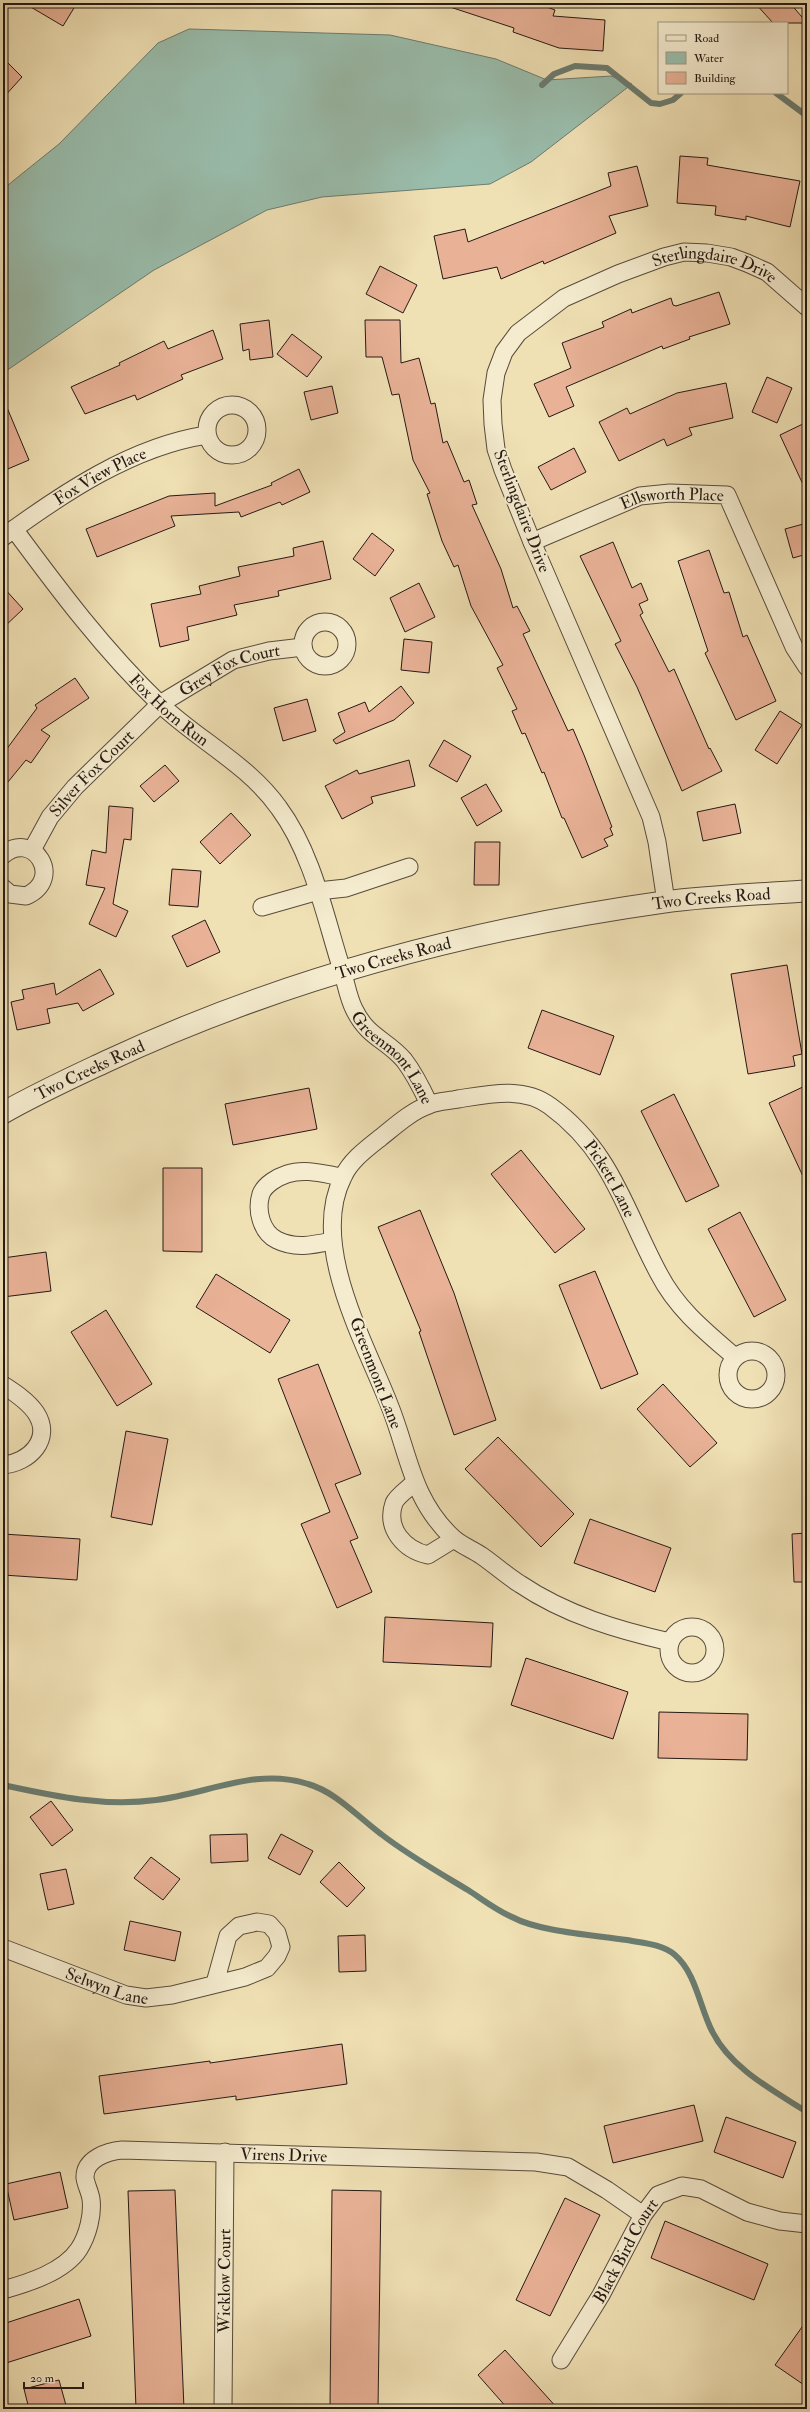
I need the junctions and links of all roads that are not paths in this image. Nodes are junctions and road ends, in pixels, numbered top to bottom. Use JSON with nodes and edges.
{"nodes":[{"id":1,"x":807,"y":307,"type":"edge"},
{"id":2,"x":207,"y":434,"type":"dead end"},
{"id":3,"x":9,"y":533,"type":"edge"},
{"id":4,"x":532,"y":542,"type":"junction"},
{"id":5,"x":303,"y":647,"type":"dead end"},
{"id":6,"x":807,"y":667,"type":"edge"},
{"id":7,"x":160,"y":704,"type":"junction"},
{"id":8,"x":32,"y":850,"type":"junction"},
{"id":9,"x":3,"y":855,"type":"edge"},
{"id":10,"x":409,"y":867,"type":"dead end"},
{"id":11,"x":3,"y":888,"type":"edge"},
{"id":12,"x":318,"y":891,"type":"junction"},
{"id":13,"x":807,"y":895,"type":"edge"},
{"id":14,"x":666,"y":902,"type":"junction"},
{"id":15,"x":262,"y":907,"type":"dead end"},
{"id":16,"x":342,"y":970,"type":"junction"},
{"id":17,"x":429,"y":1104,"type":"junction"},
{"id":18,"x":3,"y":1113,"type":"edge"},
{"id":19,"x":342,"y":1177,"type":"junction"},
{"id":20,"x":332,"y":1241,"type":"junction"},
{"id":21,"x":735,"y":1357,"type":"dead end"},
{"id":22,"x":3,"y":1385,"type":"edge"},
{"id":23,"x":3,"y":1465,"type":"edge"},
{"id":24,"x":414,"y":1483,"type":"junction"},
{"id":25,"x":454,"y":1539,"type":"junction"},
{"id":26,"x":670,"y":1642,"type":"dead end"},
{"id":27,"x":3,"y":1948,"type":"edge"},
{"id":28,"x":215,"y":1983,"type":"dead end"},
{"id":29,"x":225,"y":2152,"type":"junction"},
{"id":30,"x":643,"y":2215,"type":"junction"},
{"id":31,"x":807,"y":2224,"type":"edge"},
{"id":32,"x":3,"y":2290,"type":"edge"},
{"id":33,"x":561,"y":2360,"type":"dead end"},
{"id":34,"x":223,"y":2409,"type":"edge"}],
"edges":[{"from":1,"to":4,"type":"street","name":"Sterlingdaire Drive"},
{"from":2,"to":3,"type":"street","name":"Fox View Place"},
{"from":3,"to":7,"type":"street","name":"Fox Horn Run"},
{"from":4,"to":6,"type":"street","name":"Ellsworth Place"},
{"from":4,"to":14,"type":"street","name":"Sterlingdaire Drive"},
{"from":5,"to":7,"type":"street","name":"Grey Fox Court"},
{"from":7,"to":8,"type":"street","name":"Silver Fox Court"},
{"from":7,"to":12,"type":"street","name":"Fox Horn Run"},
{"from":8,"to":9,"type":"street"},
{"from":8,"to":11,"type":"street"},
{"from":10,"to":12,"type":"street"},
{"from":12,"to":15,"type":"street"},
{"from":12,"to":16,"type":"street","name":"Fox Horn Run"},
{"from":13,"to":14,"type":"street","name":"Two Creeks Road"},
{"from":14,"to":16,"type":"street","name":"Two Creeks Road"},
{"from":16,"to":17,"type":"street","name":"Greenmont Lane"},
{"from":16,"to":18,"type":"street","name":"Two Creeks Road"},
{"from":17,"to":19,"type":"street","name":"Greenmont Lane"},
{"from":17,"to":21,"type":"street","name":"Pickett Lane"},
{"from":19,"to":20,"type":"street","name":"Greenmont Lane"},
{"from":19,"to":20,"type":"street"},
{"from":20,"to":24,"type":"street","name":"Greenmont Lane"},
{"from":22,"to":23,"type":"street"},
{"from":24,"to":25,"type":"street","name":"Greenmont Lane"},
{"from":24,"to":25,"type":"street"},
{"from":25,"to":26,"type":"street","name":"Greenmont Lane"},
{"from":27,"to":28,"type":"street","name":"Selwyn Lane"},
{"from":29,"to":30,"type":"street","name":"Virens Drive"},
{"from":29,"to":32,"type":"street","name":"Virens Drive"},
{"from":29,"to":34,"type":"street","name":"Wicklow Court"},
{"from":30,"to":31,"type":"street","name":"Black Bird Court"},
{"from":30,"to":33,"type":"street","name":"Black Bird Court"}]}
